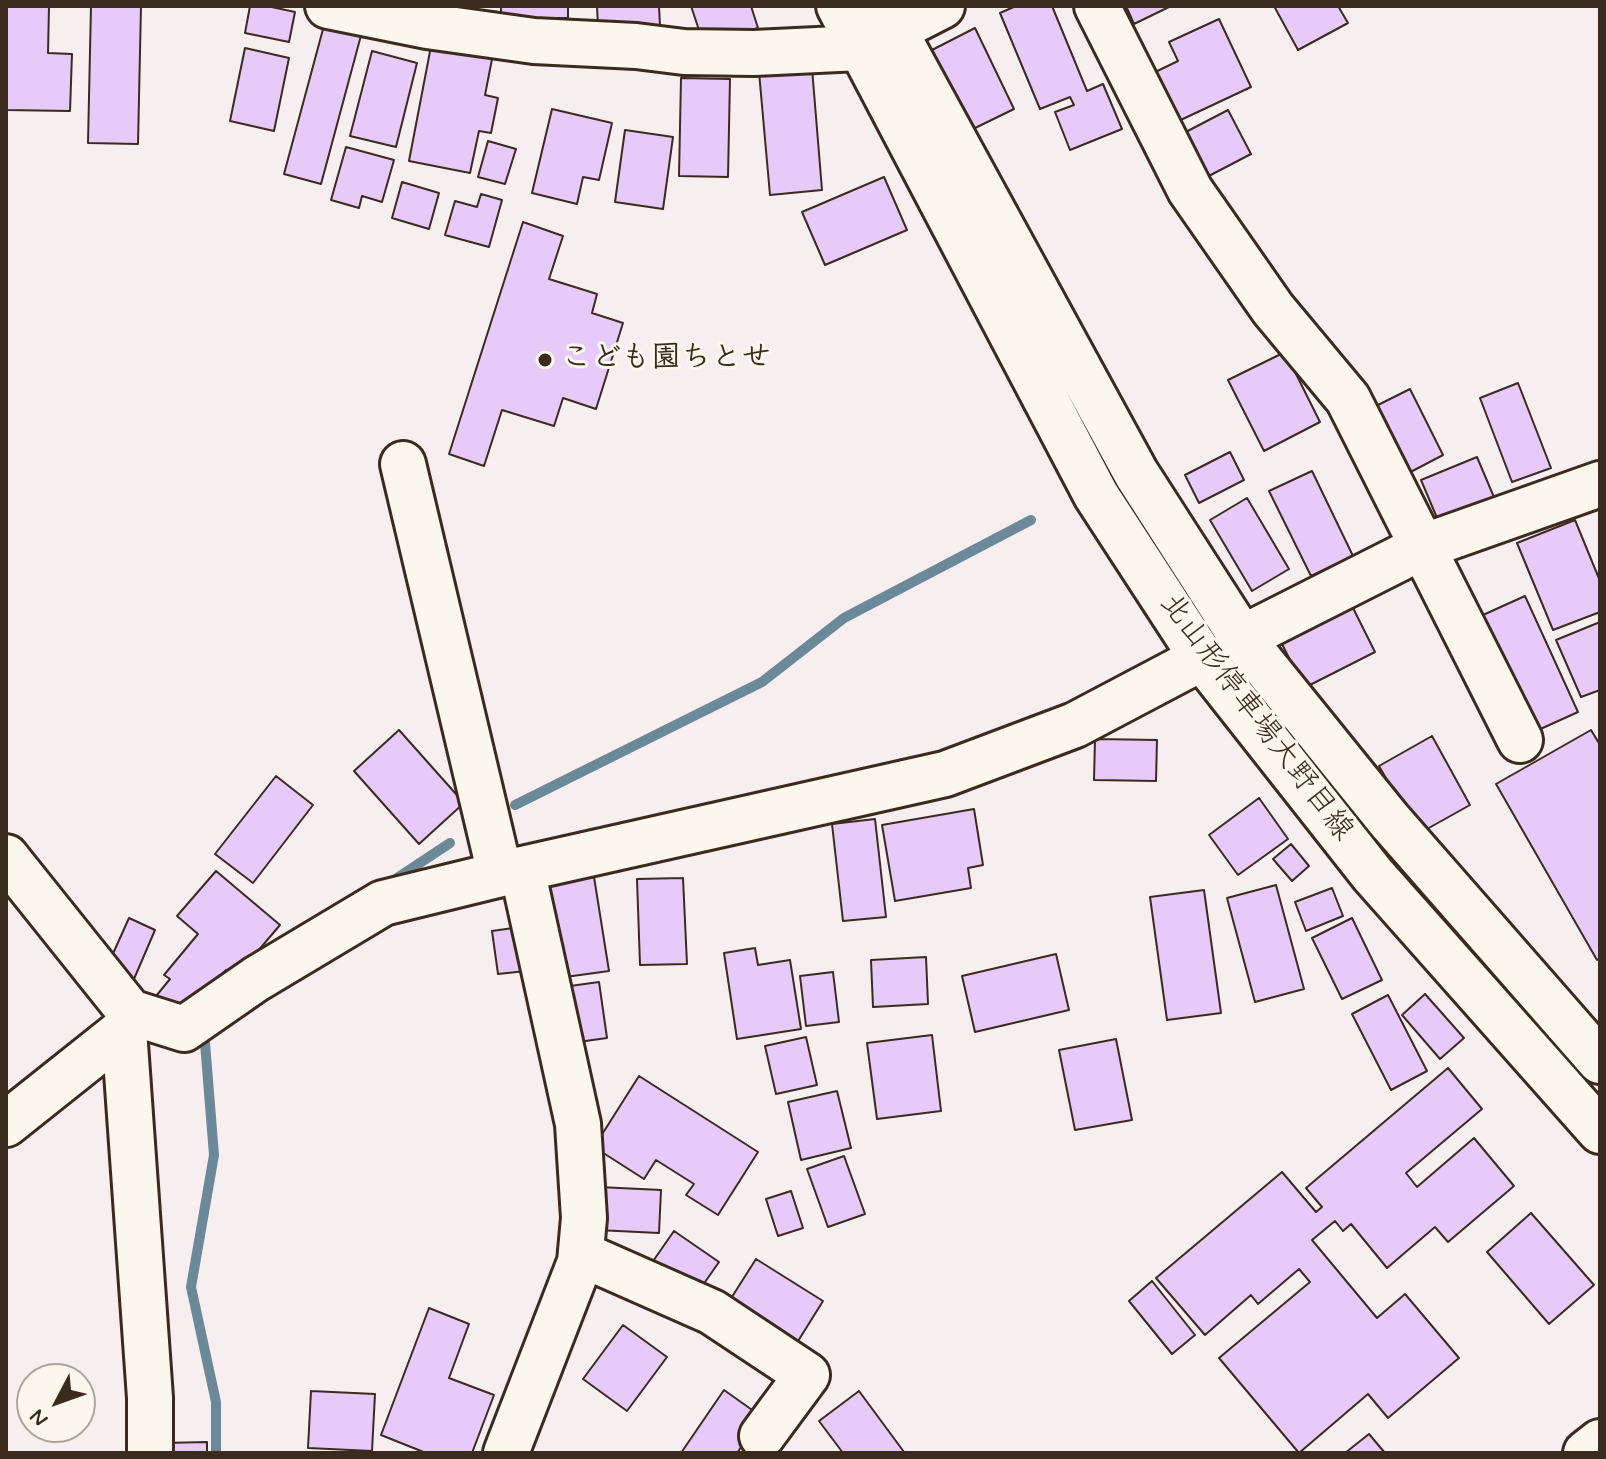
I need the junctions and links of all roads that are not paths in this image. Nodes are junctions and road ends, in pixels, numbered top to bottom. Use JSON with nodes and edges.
{"nodes":[{"id":1,"x":328,"y":6,"type":"edge"},
{"id":2,"x":839,"y":6,"type":"edge"},
{"id":3,"x":942,"y":6,"type":"edge"},
{"id":4,"x":1097,"y":6,"type":"edge"},
{"id":5,"x":878,"y":28,"type":"edge"},
{"id":6,"x":403,"y":464,"type":"dead end"},
{"id":7,"x":1600,"y":484,"type":"edge"},
{"id":8,"x":1422,"y":547,"type":"junction"},
{"id":9,"x":1242,"y":638,"type":"junction"},
{"id":10,"x":1202,"y":658,"type":"junction"},
{"id":11,"x":1520,"y":740,"type":"dead end"},
{"id":12,"x":6,"y":857,"type":"edge"},
{"id":13,"x":511,"y":872,"type":"junction"},
{"id":14,"x":127,"y":1021,"type":"junction"},
{"id":15,"x":1600,"y":1061,"type":"edge"},
{"id":16,"x":6,"y":1124,"type":"edge"},
{"id":17,"x":1600,"y":1131,"type":"edge"},
{"id":18,"x":580,"y":1262,"type":"junction"},
{"id":19,"x":762,"y":1436,"type":"dead end"},
{"id":20,"x":1600,"y":1442,"type":"edge"},
{"id":21,"x":150,"y":1453,"type":"edge"},
{"id":22,"x":506,"y":1453,"type":"edge"},
{"id":23,"x":1586,"y":1453,"type":"edge"}],
"edges":[{"from":1,"to":5,"type":"main road"},
{"from":2,"to":5,"type":"main road","name":"北山形停車場大野目線"},
{"from":3,"to":5,"type":"main road"},
{"from":4,"to":8,"type":"main road"},
{"from":5,"to":9,"type":"main road","name":"北山形停車場大野目線"},
{"from":5,"to":10,"type":"main road","name":"北山形停車場大野目線"},
{"from":6,"to":13,"type":"main road"},
{"from":7,"to":8,"type":"main road"},
{"from":8,"to":9,"type":"main road"},
{"from":8,"to":11,"type":"main road"},
{"from":9,"to":15,"type":"main road","name":"北山形停車場大野目線"},
{"from":10,"to":13,"type":"main road"},
{"from":10,"to":17,"type":"main road","name":"北山形停車場大野目線"},
{"from":12,"to":14,"type":"main road"},
{"from":13,"to":14,"type":"main road"},
{"from":13,"to":18,"type":"main road"},
{"from":14,"to":16,"type":"main road"},
{"from":14,"to":21,"type":"main road"},
{"from":18,"to":19,"type":"main road"},
{"from":18,"to":22,"type":"main road"},
{"from":20,"to":23,"type":"main road"}]}
